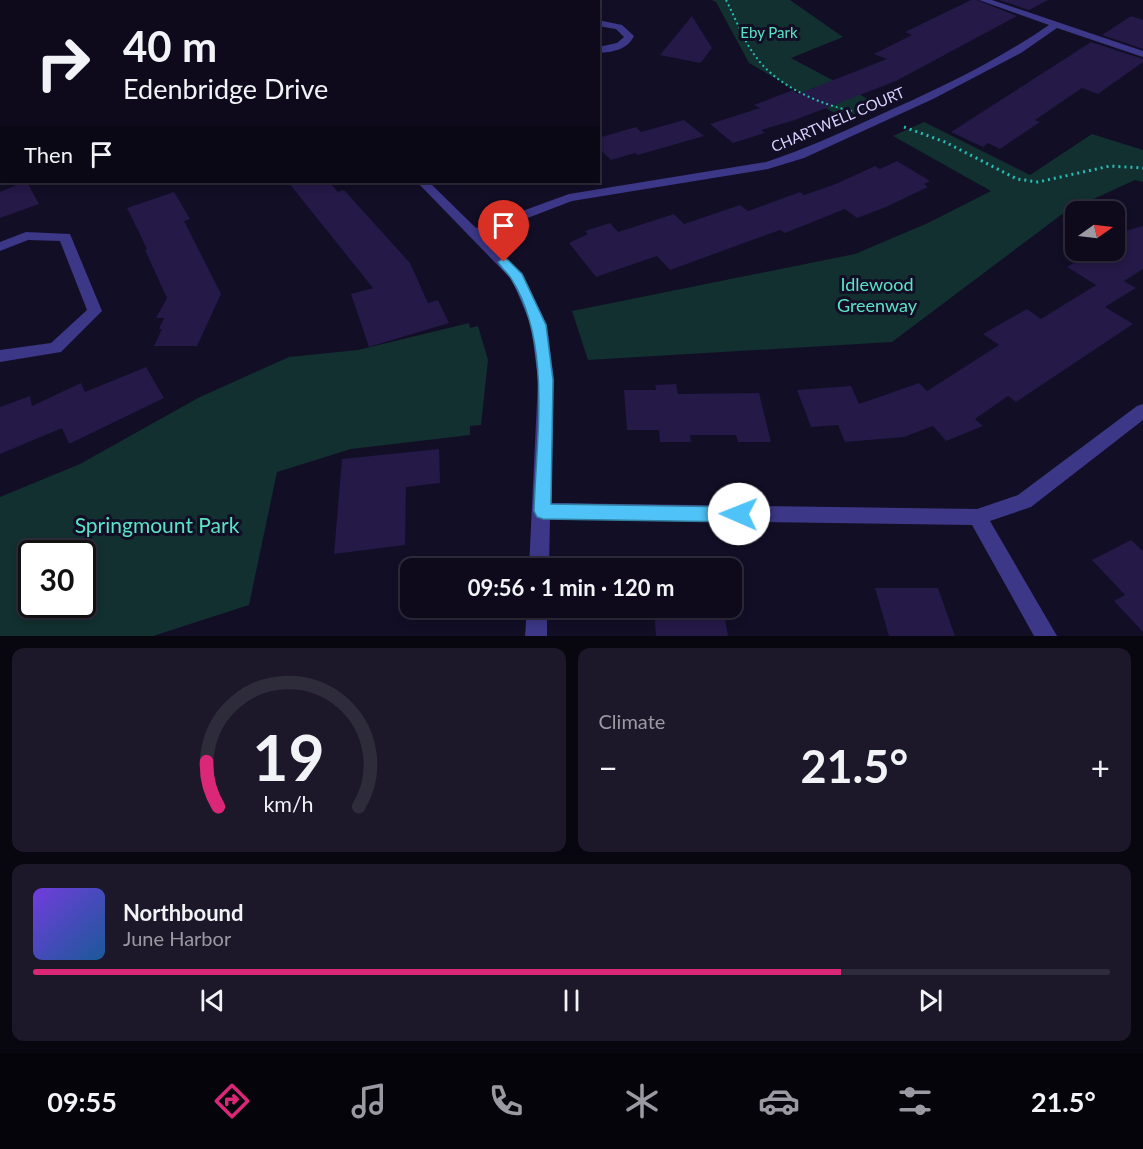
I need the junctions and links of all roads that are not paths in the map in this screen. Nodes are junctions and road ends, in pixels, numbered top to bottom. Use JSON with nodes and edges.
{"nodes":[{"id":1,"x":983,"y":0,"type":"edge"},
{"id":2,"x":600,"y":23,"type":"edge"},
{"id":3,"x":1057,"y":24,"type":"junction"},
{"id":4,"x":600,"y":50,"type":"edge"},
{"id":5,"x":1143,"y":54,"type":"edge"},
{"id":6,"x":424,"y":183,"type":"edge"},
{"id":7,"x":476,"y":233,"type":"junction"},
{"id":8,"x":0,"y":247,"type":"edge"},
{"id":9,"x":0,"y":356,"type":"edge"},
{"id":10,"x":1143,"y":411,"type":"edge"},
{"id":11,"x":543,"y":511,"type":"junction"},
{"id":12,"x":977,"y":517,"type":"junction"},
{"id":13,"x":540,"y":558,"type":"edge"},
{"id":14,"x":537,"y":618,"type":"edge"},
{"id":15,"x":536,"y":636,"type":"edge"},
{"id":16,"x":1046,"y":636,"type":"edge"}],
"edges":[{"from":1,"to":3,"type":"street"},
{"from":2,"to":4,"type":"street"},
{"from":3,"to":5,"type":"street"},
{"from":3,"to":7,"type":"street","name":"CHARTWELL COURT"},
{"from":6,"to":7,"type":"street"},
{"from":7,"to":11,"type":"street"},
{"from":8,"to":9,"type":"street"},
{"from":10,"to":12,"type":"street"},
{"from":11,"to":12,"type":"street"},
{"from":11,"to":13,"type":"street"},
{"from":12,"to":16,"type":"street"},
{"from":14,"to":15,"type":"street"}]}
